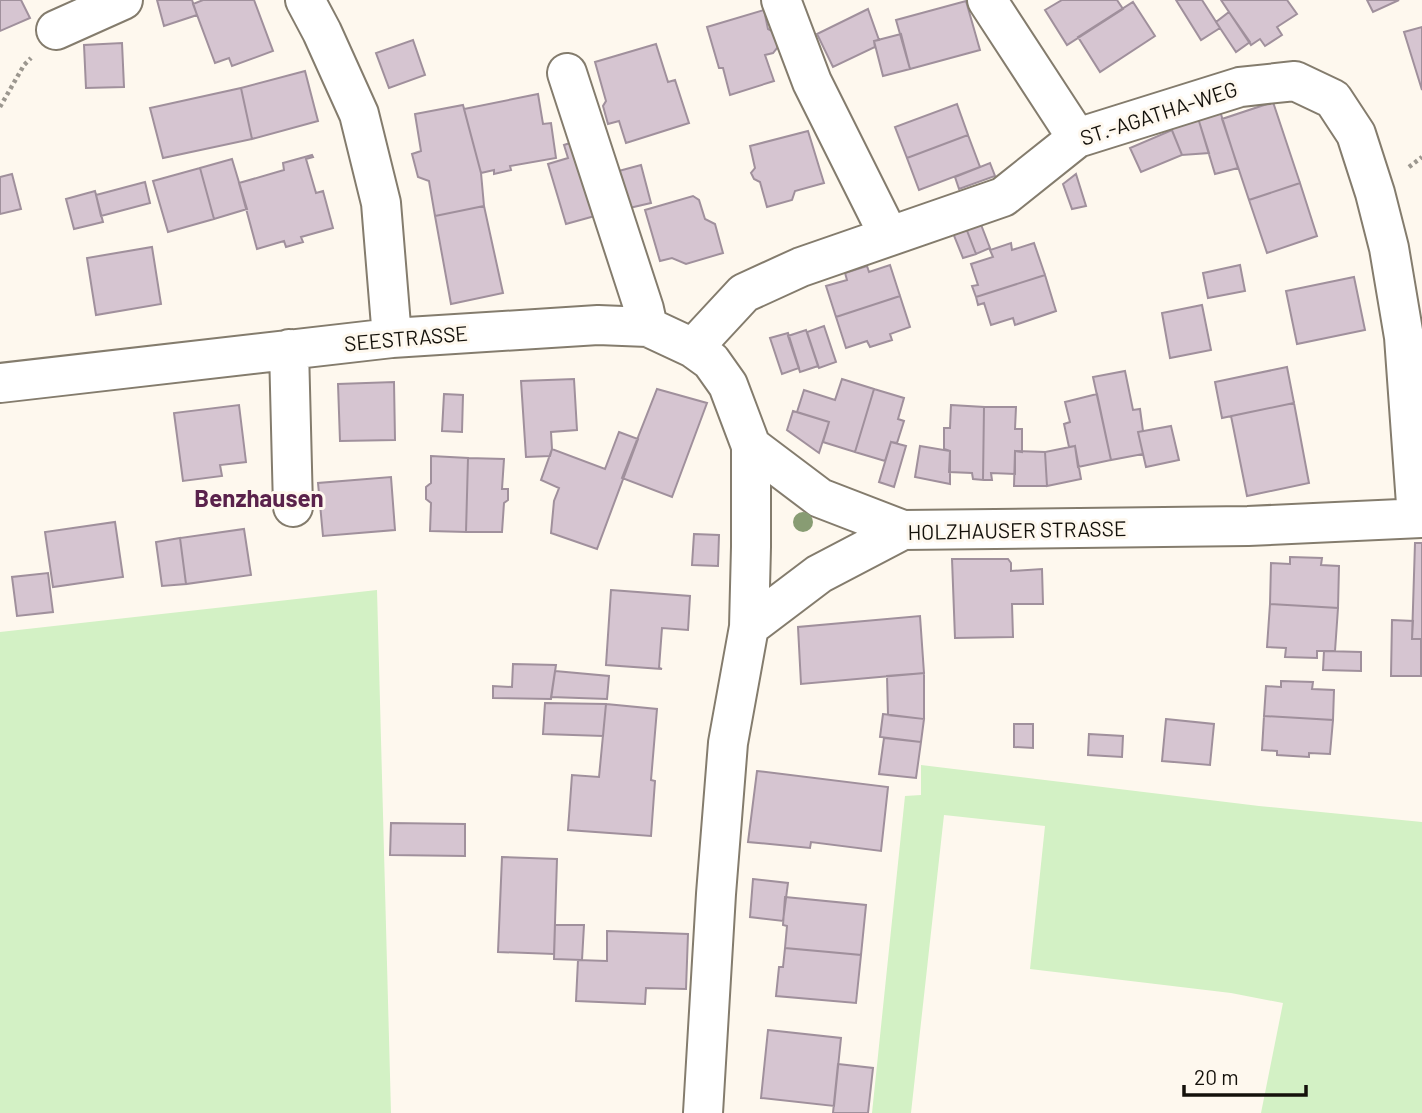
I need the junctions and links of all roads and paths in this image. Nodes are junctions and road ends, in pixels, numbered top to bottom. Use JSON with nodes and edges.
{"nodes":[{"id":1,"x":123,"y":0,"type":"edge"},
{"id":2,"x":305,"y":0,"type":"edge"},
{"id":3,"x":781,"y":0,"type":"edge"},
{"id":4,"x":987,"y":0,"type":"edge"},
{"id":5,"x":56,"y":30,"type":"joint"},
{"id":6,"x":566,"y":73,"type":"dead end"},
{"id":7,"x":0,"y":107,"type":"edge"},
{"id":8,"x":1077,"y":138,"type":"junction"},
{"id":9,"x":889,"y":236,"type":"junction"},
{"id":10,"x":648,"y":327,"type":"junction"},
{"id":11,"x":392,"y":338,"type":"junction"},
{"id":12,"x":693,"y":348,"type":"junction"},
{"id":13,"x":289,"y":349,"type":"junction"},
{"id":14,"x":0,"y":383,"type":"edge"},
{"id":15,"x":751,"y":446,"type":"junction"},
{"id":16,"x":293,"y":507,"type":"dead end"},
{"id":17,"x":1420,"y":518,"type":"edge"},
{"id":18,"x":903,"y":530,"type":"junction"},
{"id":19,"x":749,"y":627,"type":"junction"},
{"id":20,"x":703,"y":1113,"type":"edge"}],
"edges":[{"from":1,"to":5,"type":"street"},
{"from":2,"to":11,"type":"street"},
{"from":3,"to":9,"type":"street"},
{"from":4,"to":8,"type":"street"},
{"from":5,"to":7,"type":"path"},
{"from":6,"to":10,"type":"street"},
{"from":8,"to":9,"type":"street","name":"ST.-AGATHA-WEG"},
{"from":8,"to":17,"type":"street","name":"ST.-AGATHA-WEG"},
{"from":9,"to":12,"type":"street","name":"ST.-AGATHA-WEG"},
{"from":10,"to":11,"type":"street","name":"SEESTRASSE"},
{"from":10,"to":12,"type":"street","name":"SEESTRASSE"},
{"from":11,"to":13,"type":"street","name":"SEESTRASSE"},
{"from":12,"to":15,"type":"street","name":"SEESTRASSE"},
{"from":13,"to":14,"type":"street","name":"SEESTRASSE"},
{"from":13,"to":16,"type":"street"},
{"from":15,"to":18,"type":"street"},
{"from":15,"to":19,"type":"street","name":"SEESTRASSE"},
{"from":17,"to":18,"type":"street","name":"HOLZHAUSER STRASSE"},
{"from":18,"to":19,"type":"street","name":"HOLZHAUSER STRASSE"},
{"from":19,"to":20,"type":"street"}]}
